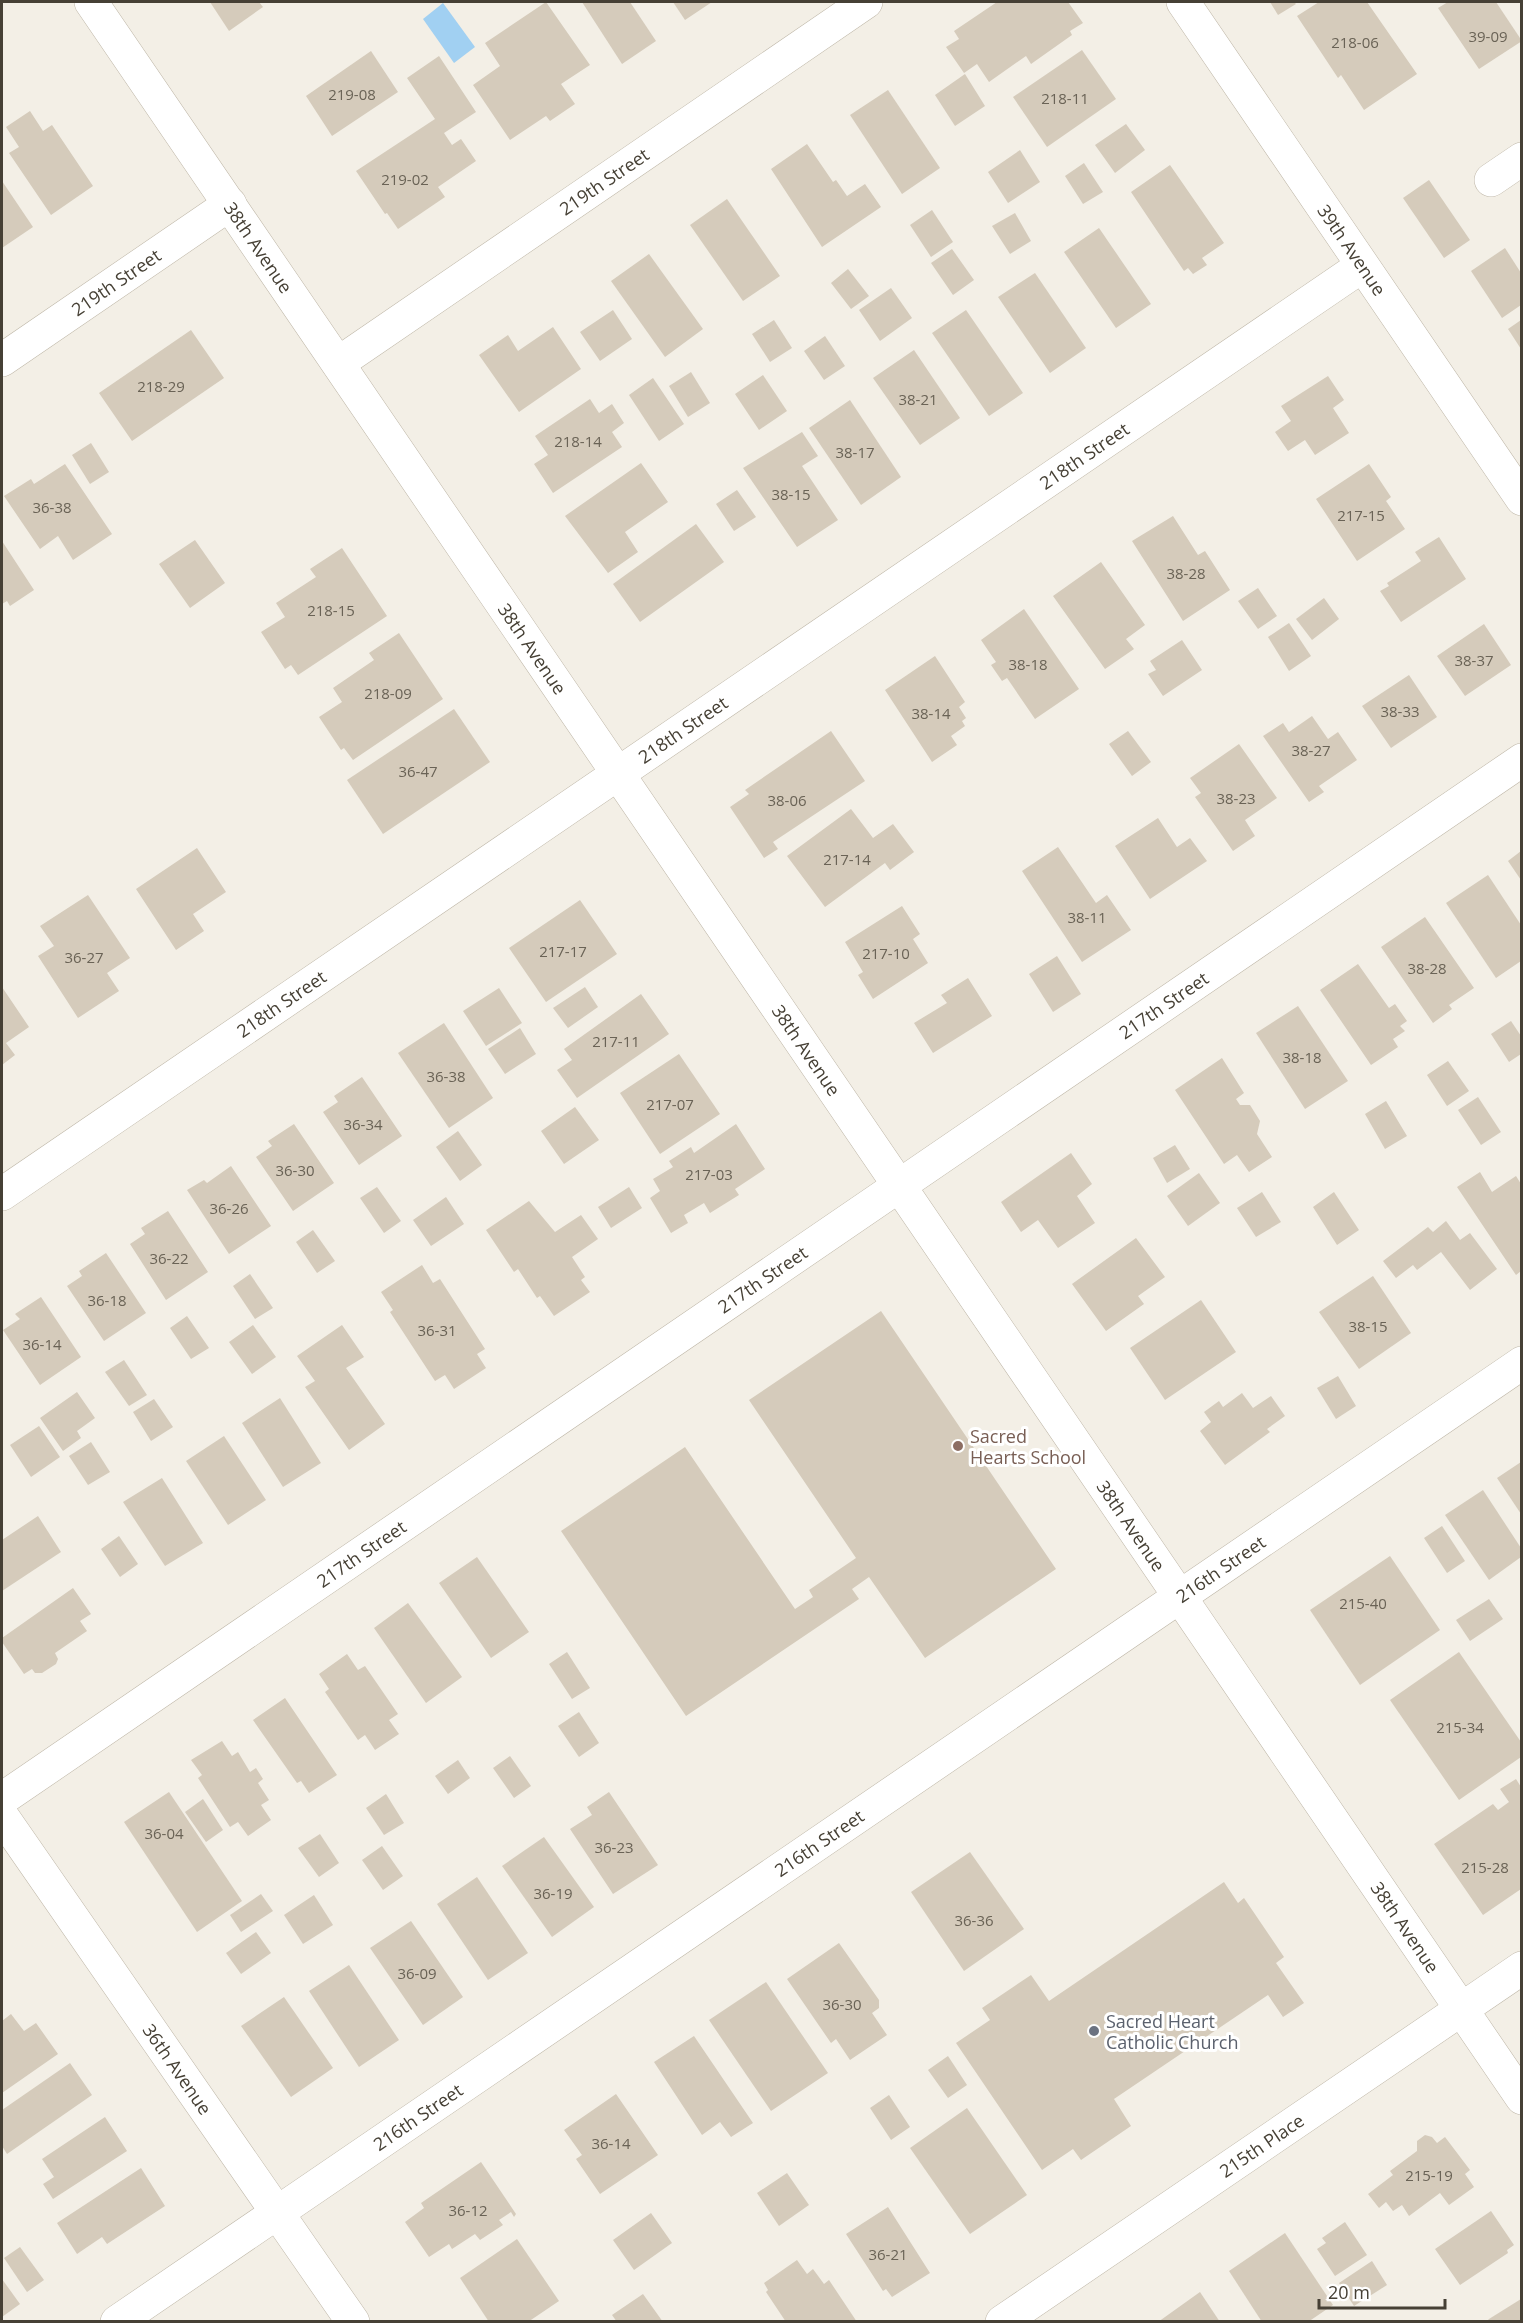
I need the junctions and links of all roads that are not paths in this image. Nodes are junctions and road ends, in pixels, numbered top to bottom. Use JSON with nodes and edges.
{"nodes":[{"id":1,"x":92,"y":2,"type":"edge"},
{"id":2,"x":866,"y":2,"type":"edge"},
{"id":3,"x":1183,"y":2,"type":"edge"},
{"id":4,"x":1521,"y":159,"type":"edge"},
{"id":5,"x":1491,"y":180,"type":"dead end"},
{"id":6,"x":230,"y":204,"type":"junction"},
{"id":7,"x":1362,"y":266,"type":"junction"},
{"id":8,"x":2,"y":360,"type":"edge"},
{"id":9,"x":340,"y":362,"type":"junction"},
{"id":10,"x":1521,"y":499,"type":"edge"},
{"id":11,"x":1521,"y":760,"type":"edge"},
{"id":12,"x":619,"y":772,"type":"junction"},
{"id":13,"x":899,"y":1187,"type":"junction"},
{"id":14,"x":2,"y":1194,"type":"edge"},
{"id":15,"x":1521,"y":1363,"type":"edge"},
{"id":16,"x":1179,"y":1596,"type":"junction"},
{"id":17,"x":2,"y":1798,"type":"edge"},
{"id":18,"x":2,"y":1816,"type":"edge"},
{"id":19,"x":1521,"y":1968,"type":"edge"},
{"id":20,"x":1462,"y":2009,"type":"junction"},
{"id":21,"x":1521,"y":2098,"type":"edge"},
{"id":22,"x":278,"y":2212,"type":"junction"},
{"id":23,"x":117,"y":2322,"type":"edge"},
{"id":24,"x":353,"y":2322,"type":"edge"},
{"id":25,"x":1002,"y":2322,"type":"edge"}],
"edges":[{"from":1,"to":6,"type":"street","name":"38th Avenue"},
{"from":2,"to":9,"type":"street","name":"219th Street"},
{"from":3,"to":7,"type":"street","name":"39th Avenue"},
{"from":4,"to":5,"type":"street"},
{"from":6,"to":8,"type":"street","name":"219th Street"},
{"from":6,"to":9,"type":"street","name":"38th Avenue"},
{"from":7,"to":10,"type":"street","name":"39th Avenue"},
{"from":7,"to":12,"type":"street","name":"218th Street"},
{"from":9,"to":12,"type":"street","name":"38th Avenue"},
{"from":11,"to":13,"type":"street","name":"217th Street"},
{"from":12,"to":13,"type":"street","name":"38th Avenue"},
{"from":12,"to":14,"type":"street","name":"218th Street"},
{"from":13,"to":16,"type":"street","name":"38th Avenue"},
{"from":13,"to":17,"type":"street","name":"217th Street"},
{"from":15,"to":16,"type":"street","name":"216th Street"},
{"from":16,"to":20,"type":"street","name":"38th Avenue"},
{"from":16,"to":22,"type":"street","name":"216th Street"},
{"from":18,"to":22,"type":"street","name":"36th Avenue"},
{"from":19,"to":20,"type":"street","name":"215th Place"},
{"from":20,"to":21,"type":"street","name":"38th Avenue"},
{"from":20,"to":25,"type":"street","name":"215th Place"},
{"from":22,"to":23,"type":"street","name":"216th Street"},
{"from":22,"to":24,"type":"street","name":"36th Avenue"}]}
